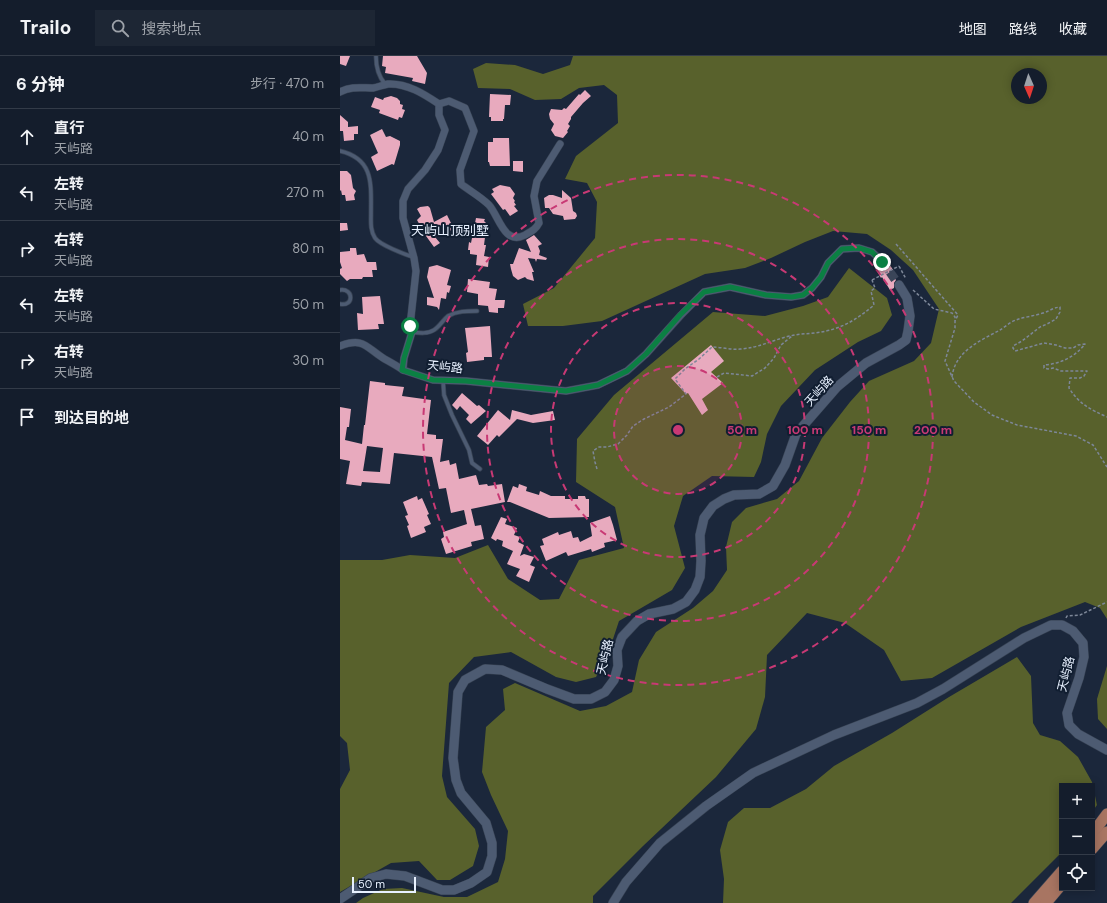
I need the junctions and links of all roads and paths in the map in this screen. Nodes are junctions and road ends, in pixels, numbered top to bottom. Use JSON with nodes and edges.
{"nodes":[{"id":1,"x":376,"y":56,"type":"edge"},
{"id":2,"x":385,"y":85,"type":"junction"},
{"id":3,"x":342,"y":89,"type":"edge"},
{"id":4,"x":439,"y":104,"type":"junction"},
{"id":5,"x":560,"y":144,"type":"dead end"},
{"id":6,"x":340,"y":152,"type":"edge"},
{"id":7,"x":896,"y":244,"type":"dead end"},
{"id":8,"x":414,"y":258,"type":"junction"},
{"id":9,"x":882,"y":262,"type":"tunnel mouth"},
{"id":10,"x":909,"y":284,"type":"dead end"},
{"id":11,"x":899,"y":285,"type":"tunnel mouth"},
{"id":12,"x":340,"y":290,"type":"edge"},
{"id":13,"x":913,"y":290,"type":"dead end"},
{"id":14,"x":340,"y":304,"type":"edge"},
{"id":15,"x":477,"y":311,"type":"dead end"},
{"id":16,"x":955,"y":321,"type":"junction"},
{"id":17,"x":412,"y":332,"type":"junction"},
{"id":18,"x":793,"y":335,"type":"junction"},
{"id":19,"x":340,"y":346,"type":"edge"},
{"id":20,"x":402,"y":370,"type":"junction"},
{"id":21,"x":717,"y":377,"type":"dead end"},
{"id":22,"x":952,"y":377,"type":"junction"},
{"id":23,"x":443,"y":380,"type":"junction"},
{"id":24,"x":1107,"y":417,"type":"edge"},
{"id":25,"x":1107,"y":467,"type":"edge"},
{"id":26,"x":597,"y":468,"type":"dead end"},
{"id":27,"x":480,"y":469,"type":"dead end"},
{"id":28,"x":1107,"y":602,"type":"edge"},
{"id":29,"x":1062,"y":625,"type":"junction"},
{"id":30,"x":1107,"y":750,"type":"edge"},
{"id":31,"x":1107,"y":814,"type":"edge"},
{"id":32,"x":1095,"y":830,"type":"edge"},
{"id":33,"x":1107,"y":832,"type":"edge"},
{"id":34,"x":1095,"y":846,"type":"edge"},
{"id":35,"x":1059,"y":874,"type":"edge"},
{"id":36,"x":1059,"y":888,"type":"edge"},
{"id":37,"x":340,"y":899,"type":"edge"},
{"id":38,"x":613,"y":903,"type":"edge"},
{"id":39,"x":1034,"y":903,"type":"edge"},
{"id":40,"x":1046,"y":903,"type":"edge"}],
"edges":[{"from":1,"to":2,"type":"lane"},
{"from":2,"to":3,"type":"street"},
{"from":2,"to":4,"type":"street"},
{"from":4,"to":5,"type":"street"},
{"from":4,"to":8,"type":"street"},
{"from":6,"to":8,"type":"lane"},
{"from":7,"to":16,"type":"path"},
{"from":8,"to":17,"type":"street"},
{"from":9,"to":23,"type":"street","name":"天屿路"},
{"from":10,"to":18,"type":"path","bridge":true},
{"from":11,"to":37,"type":"street","name":"天屿路"},
{"from":12,"to":14,"type":"lane"},
{"from":13,"to":16,"type":"path"},
{"from":15,"to":17,"type":"lane"},
{"from":16,"to":22,"type":"path"},
{"from":17,"to":20,"type":"street"},
{"from":18,"to":21,"type":"path"},
{"from":18,"to":26,"type":"path"},
{"from":19,"to":20,"type":"street","name":"天屿路"},
{"from":20,"to":23,"type":"street","name":"天屿路"},
{"from":22,"to":24,"type":"path"},
{"from":22,"to":25,"type":"path"},
{"from":23,"to":27,"type":"lane"},
{"from":28,"to":29,"type":"path"},
{"from":29,"to":30,"type":"street","name":"天屿路"},
{"from":29,"to":38,"type":"street"},
{"from":31,"to":32,"type":"main road"},
{"from":33,"to":34,"type":"main road"},
{"from":35,"to":39,"type":"main road"},
{"from":36,"to":40,"type":"main road"}]}
